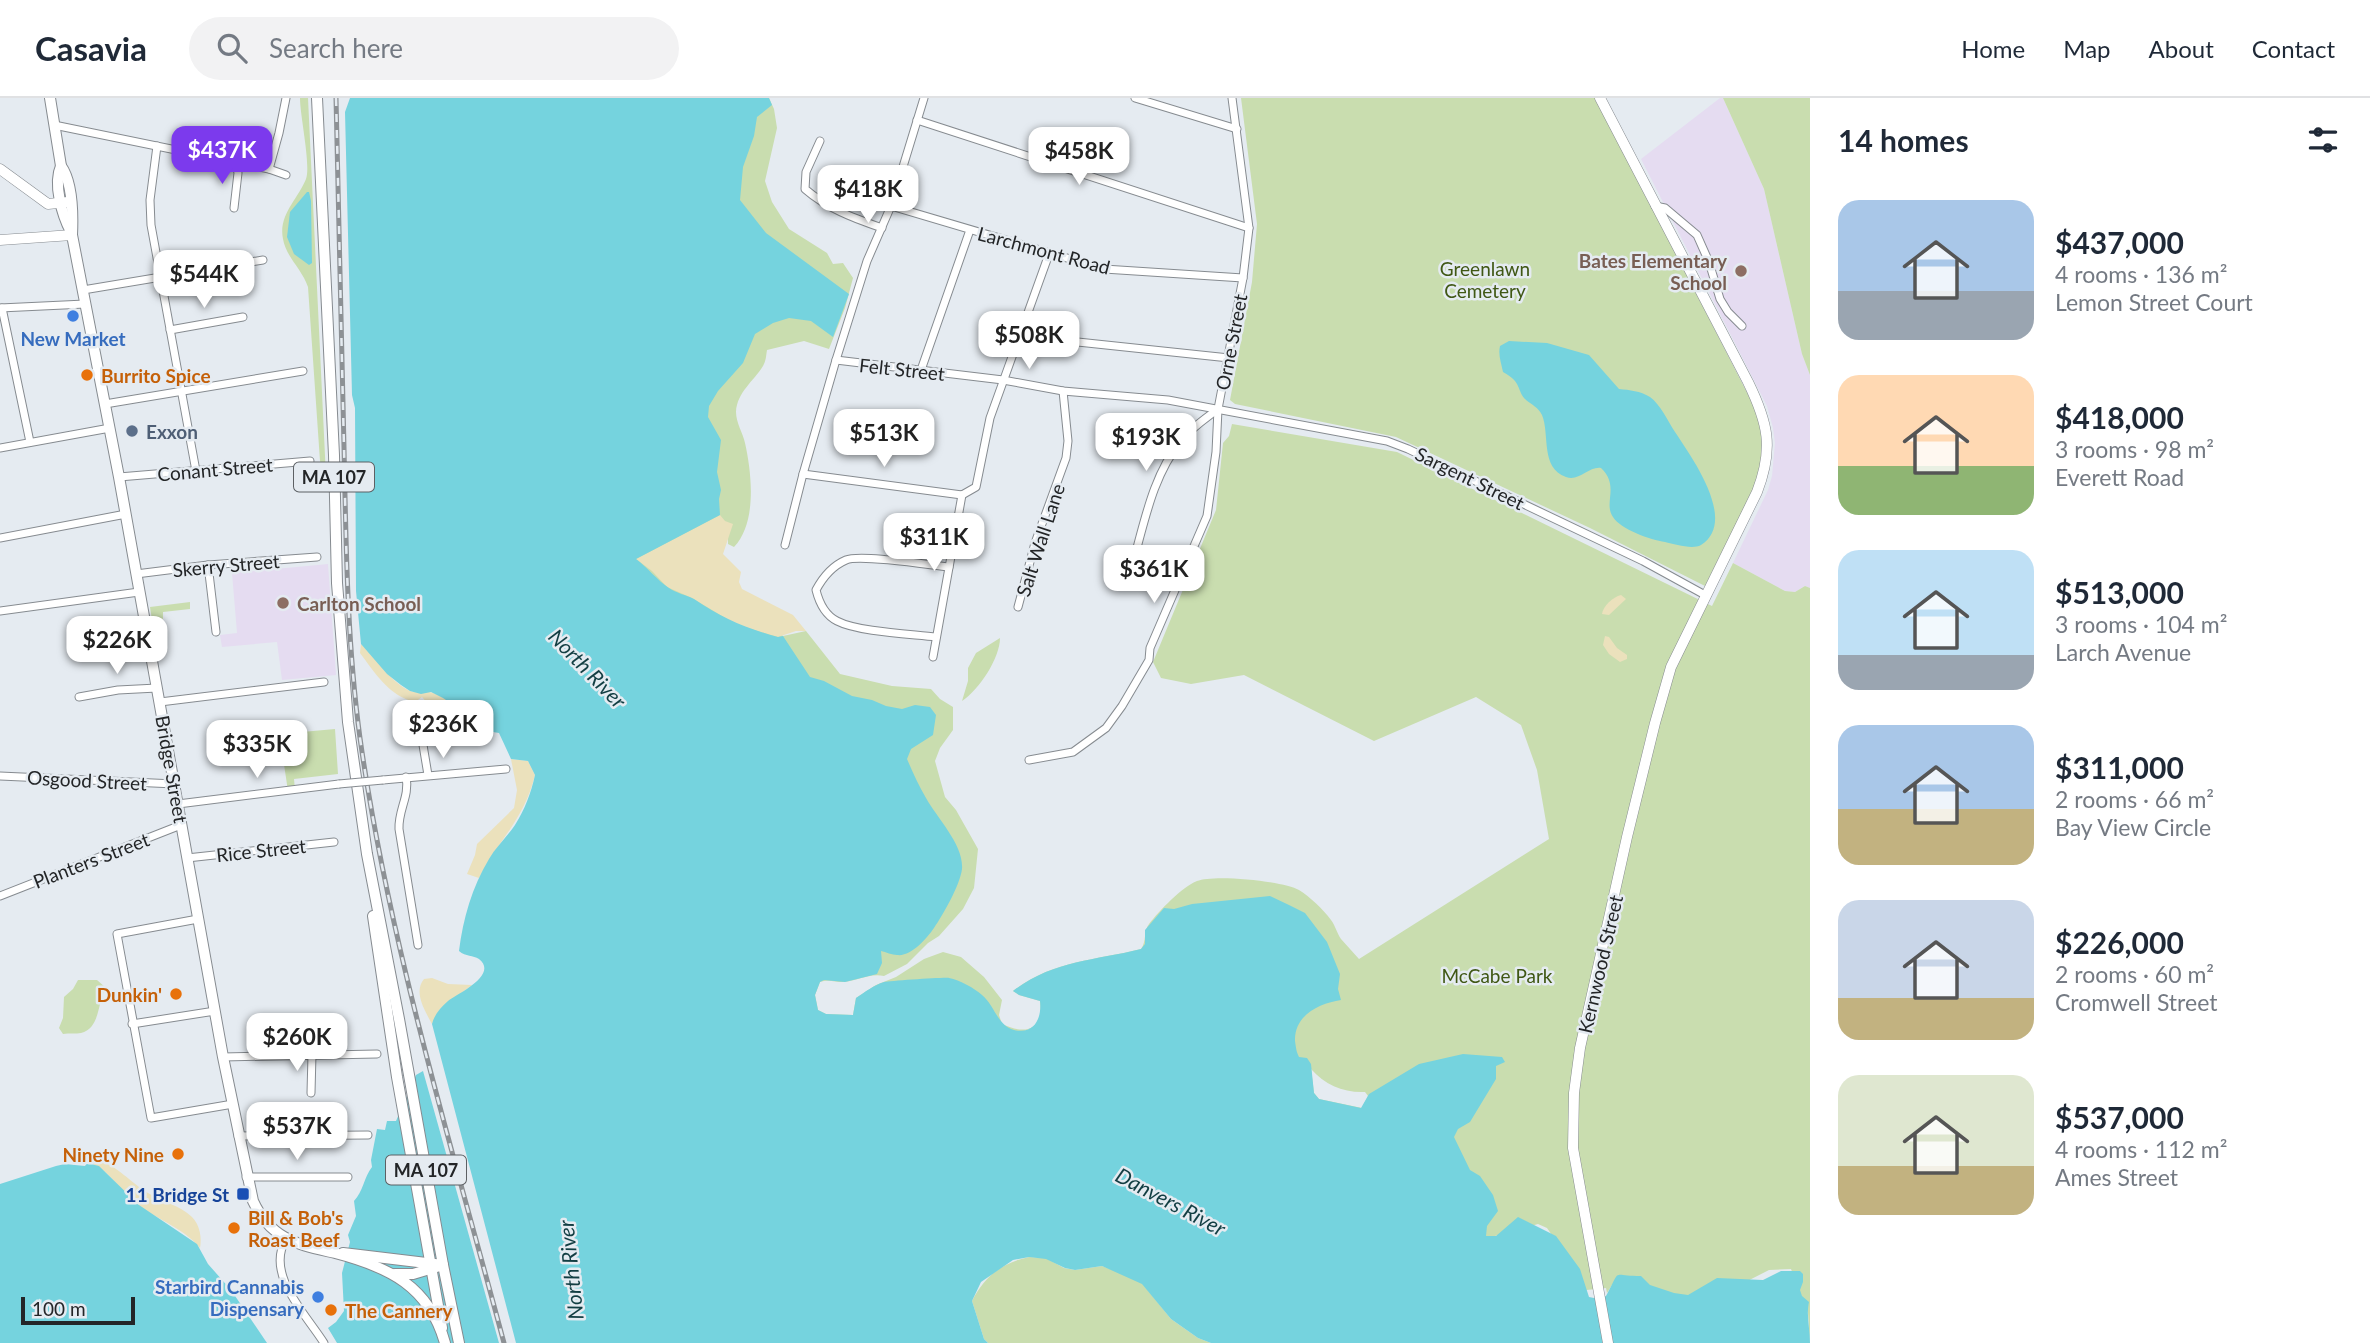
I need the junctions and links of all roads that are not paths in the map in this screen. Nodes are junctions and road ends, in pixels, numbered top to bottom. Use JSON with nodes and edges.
{"nodes":[{"id":1,"x":50,"y":98,"type":"edge"},
{"id":2,"x":286,"y":98,"type":"edge"},
{"id":3,"x":317,"y":98,"type":"edge"},
{"id":4,"x":1135,"y":98,"type":"edge"},
{"id":5,"x":1232,"y":98,"type":"edge"},
{"id":6,"x":1600,"y":98,"type":"edge"},
{"id":7,"x":920,"y":99,"type":"edge"},
{"id":8,"x":917,"y":120,"type":"junction"},
{"id":9,"x":54,"y":125,"type":"junction"},
{"id":10,"x":1237,"y":129,"type":"junction"},
{"id":11,"x":820,"y":141,"type":"dead end"},
{"id":12,"x":157,"y":146,"type":"junction"},
{"id":13,"x":236,"y":163,"type":"junction"},
{"id":14,"x":0,"y":169,"type":"edge"},
{"id":15,"x":269,"y":169,"type":"junction"},
{"id":16,"x":286,"y":175,"type":"dead end"},
{"id":17,"x":66,"y":202,"type":"junction"},
{"id":18,"x":1655,"y":205,"type":"junction"},
{"id":19,"x":891,"y":206,"type":"junction"},
{"id":20,"x":234,"y":208,"type":"dead end"},
{"id":21,"x":883,"y":228,"type":"junction"},
{"id":22,"x":1249,"y":228,"type":"junction"},
{"id":23,"x":970,"y":230,"type":"junction"},
{"id":24,"x":72,"y":235,"type":"junction"},
{"id":25,"x":0,"y":240,"type":"edge"},
{"id":26,"x":1049,"y":254,"type":"junction"},
{"id":27,"x":263,"y":260,"type":"dead end"},
{"id":28,"x":160,"y":277,"type":"junction"},
{"id":29,"x":1243,"y":278,"type":"junction"},
{"id":30,"x":83,"y":290,"type":"junction"},
{"id":31,"x":85,"y":304,"type":"junction"},
{"id":32,"x":1,"y":308,"type":"edge"},
{"id":33,"x":243,"y":317,"type":"dead end"},
{"id":34,"x":1742,"y":326,"type":"dead end"},
{"id":35,"x":170,"y":330,"type":"junction"},
{"id":36,"x":1021,"y":336,"type":"junction"},
{"id":37,"x":1229,"y":358,"type":"junction"},
{"id":38,"x":836,"y":360,"type":"junction"},
{"id":39,"x":921,"y":370,"type":"junction"},
{"id":40,"x":303,"y":371,"type":"dead end"},
{"id":41,"x":1003,"y":380,"type":"junction"},
{"id":42,"x":1063,"y":391,"type":"junction"},
{"id":43,"x":181,"y":392,"type":"junction"},
{"id":44,"x":105,"y":404,"type":"junction"},
{"id":45,"x":1218,"y":409,"type":"junction"},
{"id":46,"x":110,"y":428,"type":"junction"},
{"id":47,"x":30,"y":442,"type":"junction"},
{"id":48,"x":0,"y":448,"type":"edge"},
{"id":49,"x":310,"y":461,"type":"dead end"},
{"id":50,"x":196,"y":471,"type":"junction"},
{"id":51,"x":803,"y":474,"type":"junction"},
{"id":52,"x":119,"y":477,"type":"junction"},
{"id":53,"x":962,"y":495,"type":"junction"},
{"id":54,"x":126,"y":514,"type":"junction"},
{"id":55,"x":0,"y":538,"type":"edge"},
{"id":56,"x":785,"y":545,"type":"dead end"},
{"id":57,"x":317,"y":557,"type":"dead end"},
{"id":58,"x":208,"y":565,"type":"junction"},
{"id":59,"x":949,"y":567,"type":"junction"},
{"id":60,"x":1130,"y":573,"type":"dead end"},
{"id":61,"x":136,"y":574,"type":"junction"},
{"id":62,"x":139,"y":592,"type":"junction"},
{"id":63,"x":1705,"y":595,"type":"junction"},
{"id":64,"x":1018,"y":607,"type":"dead end"},
{"id":65,"x":0,"y":611,"type":"edge"},
{"id":66,"x":216,"y":632,"type":"dead end"},
{"id":67,"x":936,"y":637,"type":"junction"},
{"id":68,"x":933,"y":656,"type":"dead end"},
{"id":69,"x":324,"y":682,"type":"dead end"},
{"id":70,"x":157,"y":688,"type":"junction"},
{"id":71,"x":79,"y":697,"type":"dead end"},
{"id":72,"x":160,"y":702,"type":"junction"},
{"id":73,"x":419,"y":721,"type":"dead end"},
{"id":74,"x":1029,"y":760,"type":"dead end"},
{"id":75,"x":506,"y":769,"type":"dead end"},
{"id":76,"x":428,"y":775,"type":"junction"},
{"id":77,"x":0,"y":776,"type":"edge"},
{"id":78,"x":406,"y":777,"type":"junction"},
{"id":79,"x":175,"y":784,"type":"junction"},
{"id":80,"x":178,"y":804,"type":"junction"},
{"id":81,"x":181,"y":825,"type":"junction"},
{"id":82,"x":334,"y":842,"type":"dead end"},
{"id":83,"x":367,"y":854,"type":"junction"},
{"id":84,"x":187,"y":859,"type":"junction"},
{"id":85,"x":0,"y":896,"type":"edge"},
{"id":86,"x":198,"y":919,"type":"junction"},
{"id":87,"x":418,"y":945,"type":"dead end"},
{"id":88,"x":215,"y":1011,"type":"junction"},
{"id":89,"x":132,"y":1024,"type":"junction"},
{"id":90,"x":312,"y":1054,"type":"junction"},
{"id":91,"x":377,"y":1054,"type":"dead end"},
{"id":92,"x":223,"y":1058,"type":"junction"},
{"id":93,"x":311,"y":1093,"type":"dead end"},
{"id":94,"x":233,"y":1104,"type":"junction"},
{"id":95,"x":368,"y":1135,"type":"dead end"},
{"id":96,"x":238,"y":1136,"type":"junction"},
{"id":97,"x":246,"y":1177,"type":"junction"},
{"id":98,"x":348,"y":1177,"type":"dead end"},
{"id":99,"x":286,"y":1239,"type":"junction"},
{"id":100,"x":337,"y":1254,"type":"junction"},
{"id":101,"x":443,"y":1265,"type":"junction"},
{"id":102,"x":430,"y":1267,"type":"junction"},
{"id":103,"x":395,"y":1274,"type":"junction"},
{"id":104,"x":444,"y":1338,"type":"edge"},
{"id":105,"x":324,"y":1343,"type":"edge"},
{"id":106,"x":459,"y":1343,"type":"edge"},
{"id":107,"x":1608,"y":1343,"type":"edge"}],
"edges":[{"from":1,"to":9,"type":"main road","name":"Bridge Street"},
{"from":2,"to":15,"type":"street"},
{"from":3,"to":83,"type":"main road","number":"MA 107"},
{"from":4,"to":10,"type":"street"},
{"from":5,"to":10,"type":"street","name":"Orne Street"},
{"from":6,"to":18,"type":"main road","name":"Kernwood Street"},
{"from":7,"to":8,"type":"street"},
{"from":8,"to":19,"type":"street"},
{"from":8,"to":22,"type":"street"},
{"from":9,"to":12,"type":"street"},
{"from":9,"to":17,"type":"main road","name":"Bridge Street"},
{"from":10,"to":22,"type":"street","name":"Orne Street"},
{"from":11,"to":21,"type":"street"},
{"from":12,"to":13,"type":"street"},
{"from":12,"to":28,"type":"street"},
{"from":13,"to":15,"type":"street"},
{"from":13,"to":20,"type":"street"},
{"from":14,"to":17,"type":"main road"},
{"from":15,"to":16,"type":"street"},
{"from":17,"to":24,"type":"main road","name":"Bridge Street"},
{"from":18,"to":34,"type":"street"},
{"from":18,"to":63,"type":"main road","name":"Kernwood Street"},
{"from":19,"to":21,"type":"street"},
{"from":19,"to":23,"type":"street","name":"Larchmont Road"},
{"from":21,"to":38,"type":"street"},
{"from":22,"to":29,"type":"street","name":"Orne Street"},
{"from":23,"to":26,"type":"street","name":"Larchmont Road"},
{"from":23,"to":39,"type":"street"},
{"from":24,"to":25,"type":"main road"},
{"from":24,"to":30,"type":"main road","name":"Bridge Street"},
{"from":26,"to":29,"type":"street","name":"Larchmont Road"},
{"from":26,"to":36,"type":"street"},
{"from":27,"to":28,"type":"street"},
{"from":28,"to":30,"type":"street"},
{"from":28,"to":35,"type":"street"},
{"from":29,"to":37,"type":"street","name":"Orne Street"},
{"from":30,"to":31,"type":"main road","name":"Bridge Street"},
{"from":31,"to":32,"type":"street"},
{"from":31,"to":44,"type":"main road","name":"Bridge Street"},
{"from":32,"to":47,"type":"street"},
{"from":33,"to":35,"type":"street"},
{"from":35,"to":43,"type":"street"},
{"from":36,"to":37,"type":"street"},
{"from":36,"to":41,"type":"street"},
{"from":37,"to":45,"type":"street","name":"Orne Street"},
{"from":38,"to":39,"type":"street","name":"Felt Street"},
{"from":38,"to":51,"type":"street"},
{"from":39,"to":41,"type":"street","name":"Felt Street"},
{"from":40,"to":43,"type":"street"},
{"from":41,"to":42,"type":"street","name":"Felt Street"},
{"from":41,"to":53,"type":"street"},
{"from":42,"to":45,"type":"street","name":"Felt Street"},
{"from":42,"to":64,"type":"street","name":"Salt Wall Lane"},
{"from":43,"to":44,"type":"street"},
{"from":43,"to":50,"type":"street"},
{"from":44,"to":46,"type":"main road","name":"Bridge Street"},
{"from":45,"to":60,"type":"street"},
{"from":45,"to":63,"type":"street","name":"Sargent Street"},
{"from":45,"to":74,"type":"street","name":"Orne Street"},
{"from":46,"to":47,"type":"street"},
{"from":46,"to":52,"type":"main road","name":"Bridge Street"},
{"from":47,"to":48,"type":"street"},
{"from":49,"to":50,"type":"street","name":"Conant Street"},
{"from":50,"to":52,"type":"street","name":"Conant Street"},
{"from":51,"to":53,"type":"street"},
{"from":51,"to":56,"type":"street"},
{"from":52,"to":54,"type":"main road","name":"Bridge Street"},
{"from":53,"to":59,"type":"street"},
{"from":54,"to":55,"type":"street"},
{"from":54,"to":61,"type":"main road","name":"Bridge Street"},
{"from":57,"to":58,"type":"street","name":"Skerry Street"},
{"from":58,"to":61,"type":"street","name":"Skerry Street"},
{"from":58,"to":66,"type":"street"},
{"from":59,"to":67,"type":"street"},
{"from":59,"to":67,"type":"street"},
{"from":61,"to":62,"type":"main road","name":"Bridge Street"},
{"from":62,"to":65,"type":"street"},
{"from":62,"to":70,"type":"main road","name":"Bridge Street"},
{"from":63,"to":107,"type":"main road","name":"Kernwood Street"},
{"from":67,"to":68,"type":"street"},
{"from":69,"to":72,"type":"street"},
{"from":70,"to":71,"type":"street"},
{"from":70,"to":72,"type":"main road","name":"Bridge Street"},
{"from":72,"to":79,"type":"main road","name":"Bridge Street"},
{"from":73,"to":76,"type":"street"},
{"from":75,"to":76,"type":"street"},
{"from":76,"to":78,"type":"street"},
{"from":77,"to":79,"type":"street","name":"Osgood Street"},
{"from":78,"to":80,"type":"street","bridge":true},
{"from":78,"to":87,"type":"street"},
{"from":79,"to":80,"type":"main road","name":"Bridge Street"},
{"from":80,"to":81,"type":"main road","name":"Bridge Street"},
{"from":81,"to":84,"type":"main road","name":"Bridge Street"},
{"from":81,"to":85,"type":"street","name":"Planters Street"},
{"from":82,"to":84,"type":"street","name":"Rice Street"},
{"from":83,"to":101,"type":"main road","number":"MA 107"},
{"from":83,"to":102,"type":"main road","number":"MA 107"},
{"from":84,"to":86,"type":"main road","name":"Bridge Street"},
{"from":86,"to":88,"type":"main road","name":"Bridge Street"},
{"from":86,"to":89,"type":"street"},
{"from":88,"to":89,"type":"street"},
{"from":88,"to":92,"type":"main road","name":"Bridge Street"},
{"from":89,"to":94,"type":"street"},
{"from":90,"to":91,"type":"street"},
{"from":90,"to":92,"type":"street"},
{"from":90,"to":93,"type":"street"},
{"from":92,"to":94,"type":"main road","name":"Bridge Street"},
{"from":94,"to":96,"type":"main road","name":"Bridge Street"},
{"from":95,"to":96,"type":"street"},
{"from":96,"to":97,"type":"main road","name":"Bridge Street"},
{"from":97,"to":98,"type":"street"},
{"from":97,"to":99,"type":"main road","name":"Bridge Street"},
{"from":99,"to":100,"type":"main road","name":"Bridge Street"},
{"from":99,"to":105,"type":"street"},
{"from":100,"to":102,"type":"main road","name":"Bridge Street"},
{"from":100,"to":103,"type":"main road","name":"Bridge Street"},
{"from":101,"to":102,"type":"main road","name":"Bridge Street"},
{"from":101,"to":106,"type":"main road"},
{"from":102,"to":103,"type":"main road","name":"Bridge Street"},
{"from":102,"to":104,"type":"main road","number":"MA 107"},
{"from":103,"to":104,"type":"main road","name":"Bridge Street"}]}
